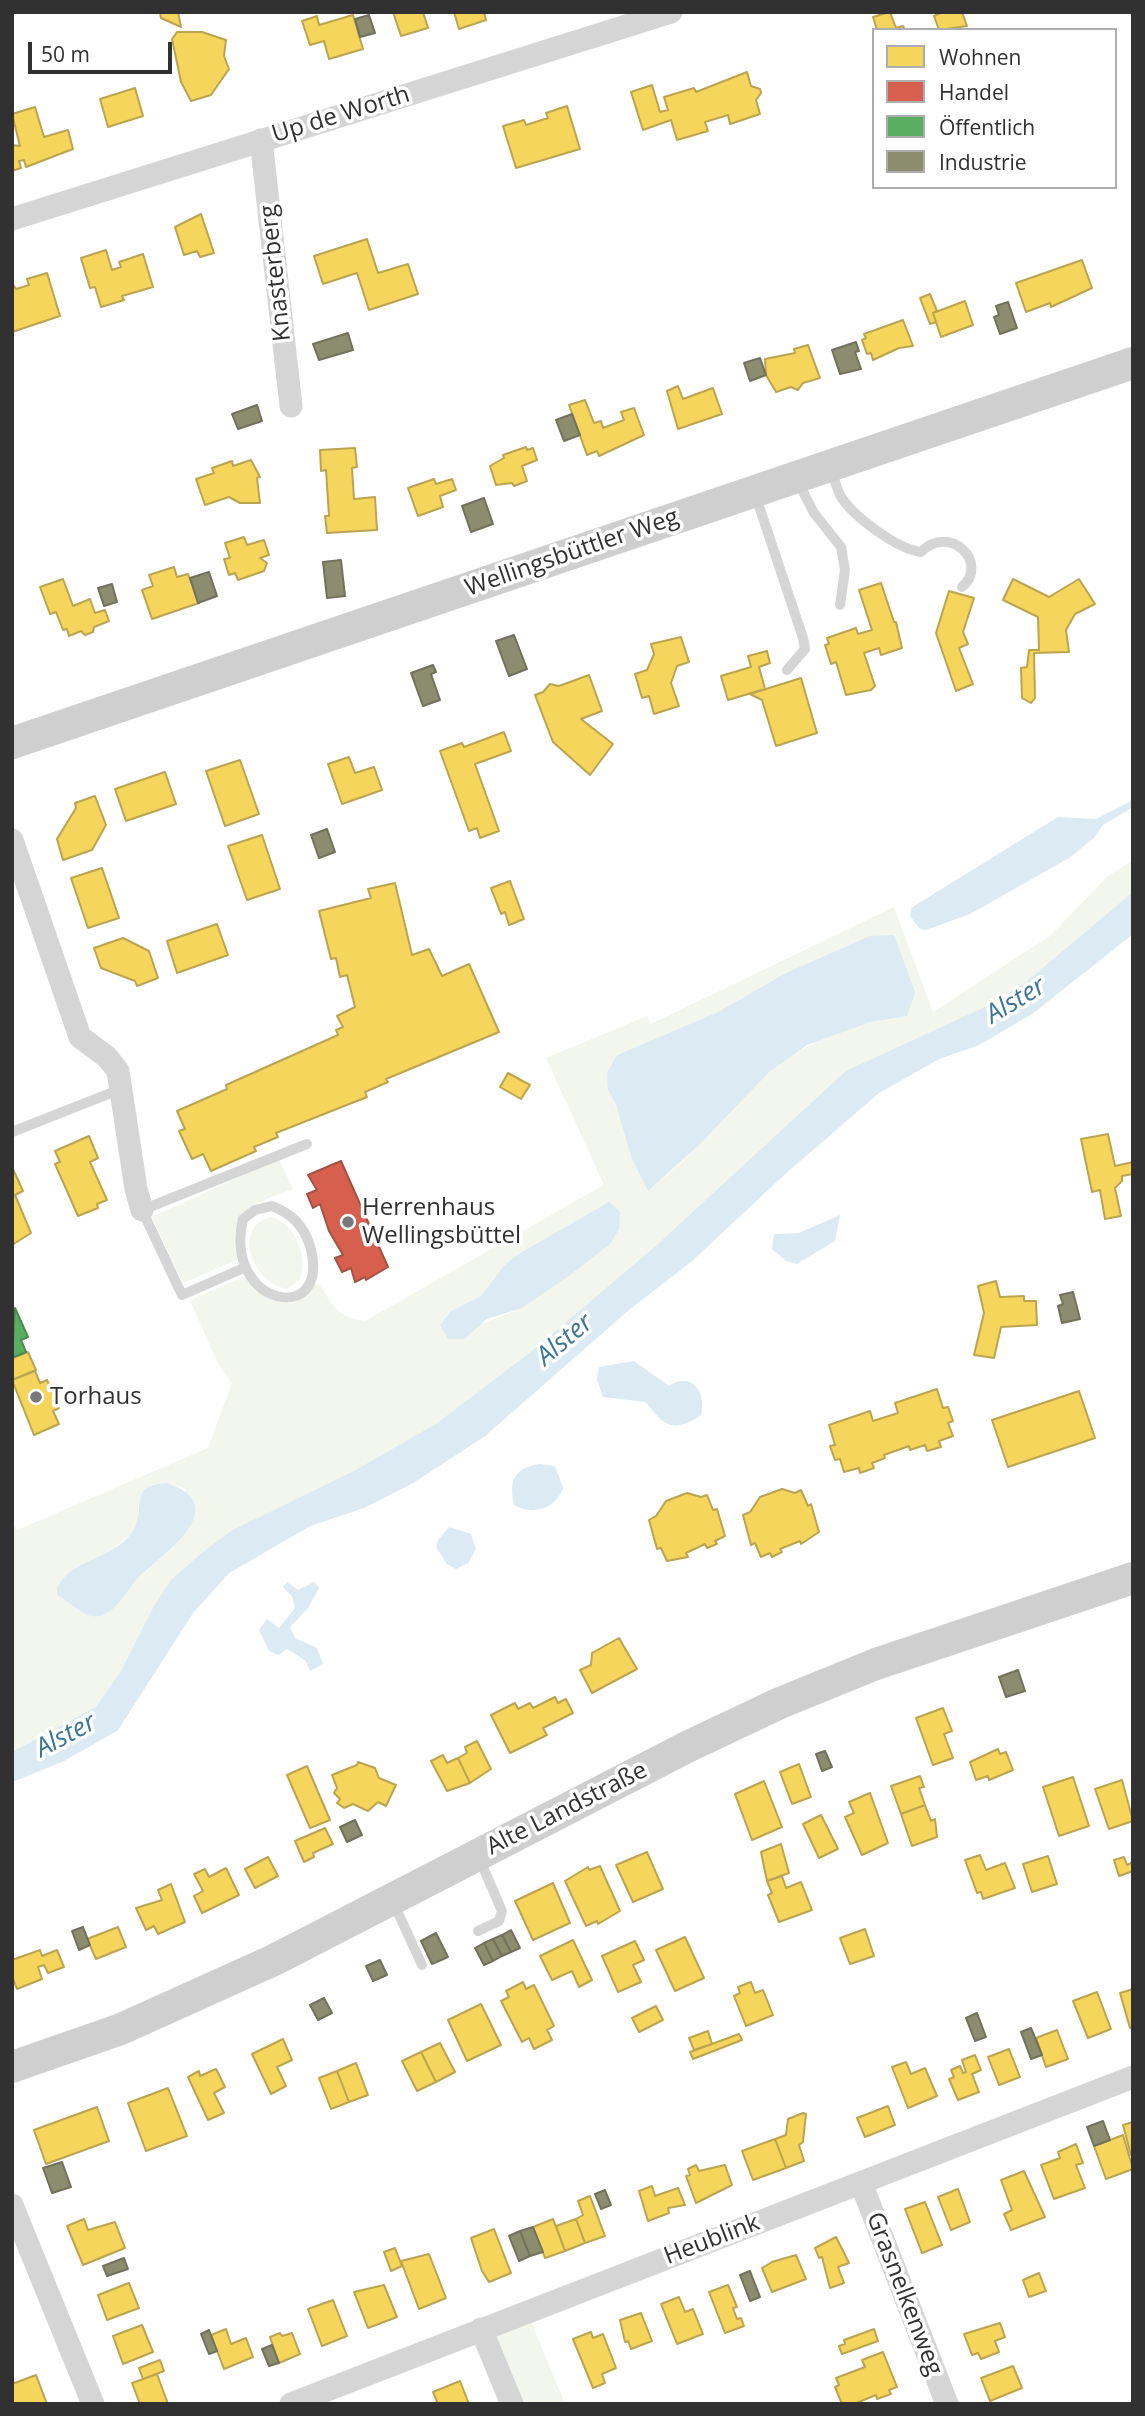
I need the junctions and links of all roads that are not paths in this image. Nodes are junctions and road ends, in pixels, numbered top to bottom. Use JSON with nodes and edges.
{"nodes":[{"id":1,"x":671,"y":12,"type":"edge"},
{"id":2,"x":261,"y":140,"type":"junction"},
{"id":3,"x":12,"y":219,"type":"edge"},
{"id":4,"x":1133,"y":363,"type":"edge"},
{"id":5,"x":291,"y":406,"type":"dead end"},
{"id":6,"x":830,"y":466,"type":"junction"},
{"id":7,"x":796,"y":477,"type":"junction"},
{"id":8,"x":754,"y":491,"type":"junction"},
{"id":9,"x":962,"y":587,"type":"dead end"},
{"id":10,"x":840,"y":605,"type":"dead end"},
{"id":11,"x":787,"y":670,"type":"dead end"},
{"id":12,"x":12,"y":743,"type":"edge"},
{"id":13,"x":12,"y":840,"type":"edge"},
{"id":14,"x":123,"y":1088,"type":"junction"},
{"id":15,"x":12,"y":1132,"type":"edge"},
{"id":16,"x":307,"y":1144,"type":"dead end"},
{"id":17,"x":142,"y":1210,"type":"junction"},
{"id":18,"x":246,"y":1267,"type":"junction"},
{"id":19,"x":1133,"y":1578,"type":"edge"},
{"id":20,"x":478,"y":1855,"type":"junction"},
{"id":21,"x":392,"y":1900,"type":"junction"},
{"id":22,"x":478,"y":1931,"type":"dead end"},
{"id":23,"x":422,"y":1965,"type":"dead end"},
{"id":24,"x":12,"y":2067,"type":"edge"},
{"id":25,"x":1133,"y":2077,"type":"edge"},
{"id":26,"x":862,"y":2183,"type":"junction"},
{"id":27,"x":12,"y":2205,"type":"edge"},
{"id":28,"x":481,"y":2329,"type":"junction"},
{"id":29,"x":93,"y":2404,"type":"edge"},
{"id":30,"x":291,"y":2404,"type":"edge"},
{"id":31,"x":512,"y":2404,"type":"edge"},
{"id":32,"x":947,"y":2404,"type":"edge"}],
"edges":[{"from":1,"to":2,"type":"street","name":"Up de Worth"},
{"from":2,"to":3,"type":"street","name":"Up de Worth"},
{"from":2,"to":5,"type":"street","name":"Knasterberg"},
{"from":4,"to":6,"type":"main road","name":"Wellingsbüttler Weg"},
{"from":6,"to":7,"type":"main road","name":"Wellingsbüttler Weg"},
{"from":6,"to":9,"type":"lane"},
{"from":7,"to":8,"type":"main road","name":"Wellingsbüttler Weg"},
{"from":7,"to":10,"type":"lane"},
{"from":8,"to":11,"type":"lane"},
{"from":8,"to":12,"type":"main road","name":"Wellingsbüttler Weg"},
{"from":13,"to":14,"type":"street"},
{"from":14,"to":15,"type":"lane"},
{"from":14,"to":17,"type":"street"},
{"from":16,"to":17,"type":"lane"},
{"from":17,"to":18,"type":"lane"},
{"from":18,"to":18,"type":"lane"},
{"from":19,"to":20,"type":"main road","name":"Alte Landstraße"},
{"from":20,"to":21,"type":"main road","name":"Alte Landstraße"},
{"from":20,"to":22,"type":"lane"},
{"from":21,"to":23,"type":"lane"},
{"from":21,"to":24,"type":"main road","name":"Alte Landstraße"},
{"from":25,"to":26,"type":"street","name":"Heublink"},
{"from":26,"to":28,"type":"street","name":"Heublink"},
{"from":26,"to":32,"type":"street","name":"Grasnelkenweg"},
{"from":27,"to":29,"type":"street"},
{"from":28,"to":30,"type":"street","name":"Heublink"},
{"from":28,"to":31,"type":"street"}]}
